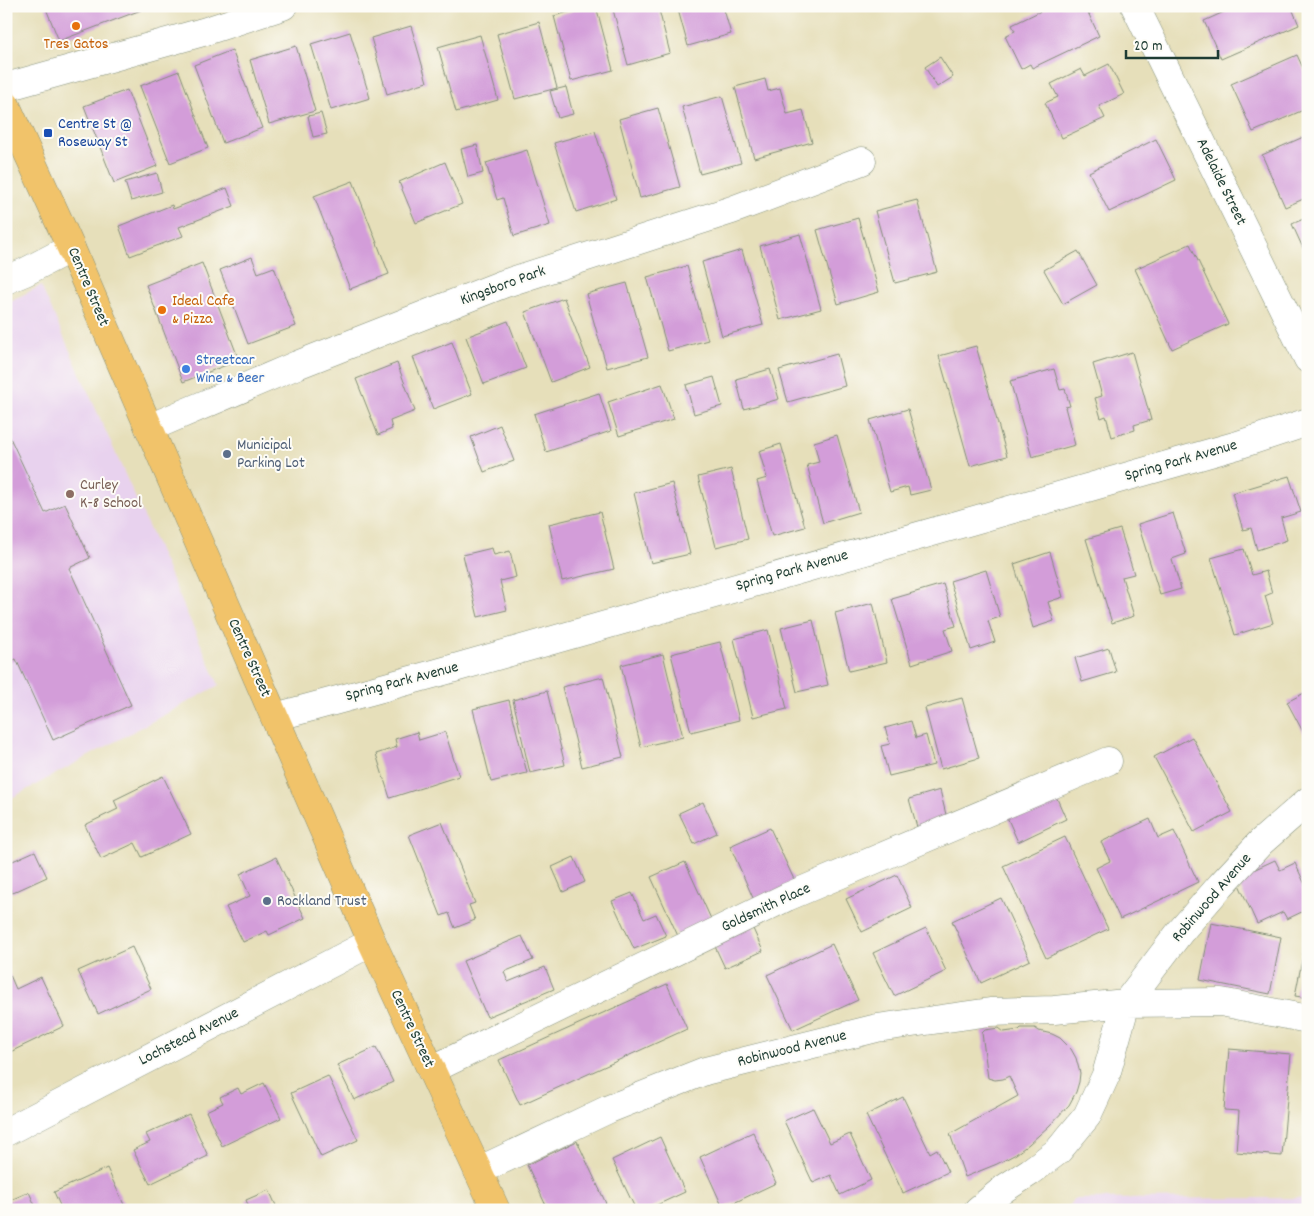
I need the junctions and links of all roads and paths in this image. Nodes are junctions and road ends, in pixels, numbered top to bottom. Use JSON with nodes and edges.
{"nodes":[{"id":1,"x":283,"y":6,"type":"edge"},
{"id":2,"x":1135,"y":6,"type":"edge"},
{"id":3,"x":6,"y":87,"type":"edge"},
{"id":4,"x":6,"y":104,"type":"edge"},
{"id":5,"x":862,"y":161,"type":"dead end"},
{"id":6,"x":71,"y":248,"type":"junction"},
{"id":7,"x":6,"y":280,"type":"edge"},
{"id":8,"x":1308,"y":359,"type":"edge"},
{"id":9,"x":1308,"y":422,"type":"edge"},
{"id":10,"x":149,"y":428,"type":"junction"},
{"id":11,"x":274,"y":717,"type":"junction"},
{"id":12,"x":1108,"y":762,"type":"dead end"},
{"id":13,"x":1308,"y":801,"type":"edge"},
{"id":14,"x":372,"y":942,"type":"junction"},
{"id":15,"x":1126,"y":1003,"type":"junction"},
{"id":16,"x":1308,"y":1018,"type":"edge"},
{"id":17,"x":431,"y":1070,"type":"junction"},
{"id":18,"x":6,"y":1132,"type":"edge"},
{"id":19,"x":478,"y":1171,"type":"junction"},
{"id":20,"x":496,"y":1210,"type":"edge"},
{"id":21,"x":978,"y":1210,"type":"edge"}],
"edges":[{"from":1,"to":3,"type":"street"},
{"from":2,"to":8,"type":"street","name":"Adelaide Street"},
{"from":4,"to":6,"type":"main road","name":"Centre Street"},
{"from":5,"to":10,"type":"street","name":"Kingsboro Park"},
{"from":6,"to":7,"type":"street"},
{"from":6,"to":10,"type":"main road","name":"Centre Street"},
{"from":9,"to":11,"type":"street","name":"Spring Park Avenue"},
{"from":10,"to":11,"type":"main road","name":"Centre Street"},
{"from":11,"to":14,"type":"main road","name":"Centre Street"},
{"from":12,"to":17,"type":"street","name":"Goldsmith Place"},
{"from":13,"to":15,"type":"street","name":"Robinwood Avenue"},
{"from":14,"to":17,"type":"main road","name":"Centre Street"},
{"from":14,"to":18,"type":"street","name":"Lochstead Avenue"},
{"from":15,"to":16,"type":"street","name":"Robinwood Avenue"},
{"from":15,"to":19,"type":"street","name":"Robinwood Avenue"},
{"from":15,"to":21,"type":"street","name":"Robinwood Avenue"},
{"from":17,"to":19,"type":"main road","name":"Centre Street"},
{"from":19,"to":20,"type":"main road","name":"Centre Street"}]}
